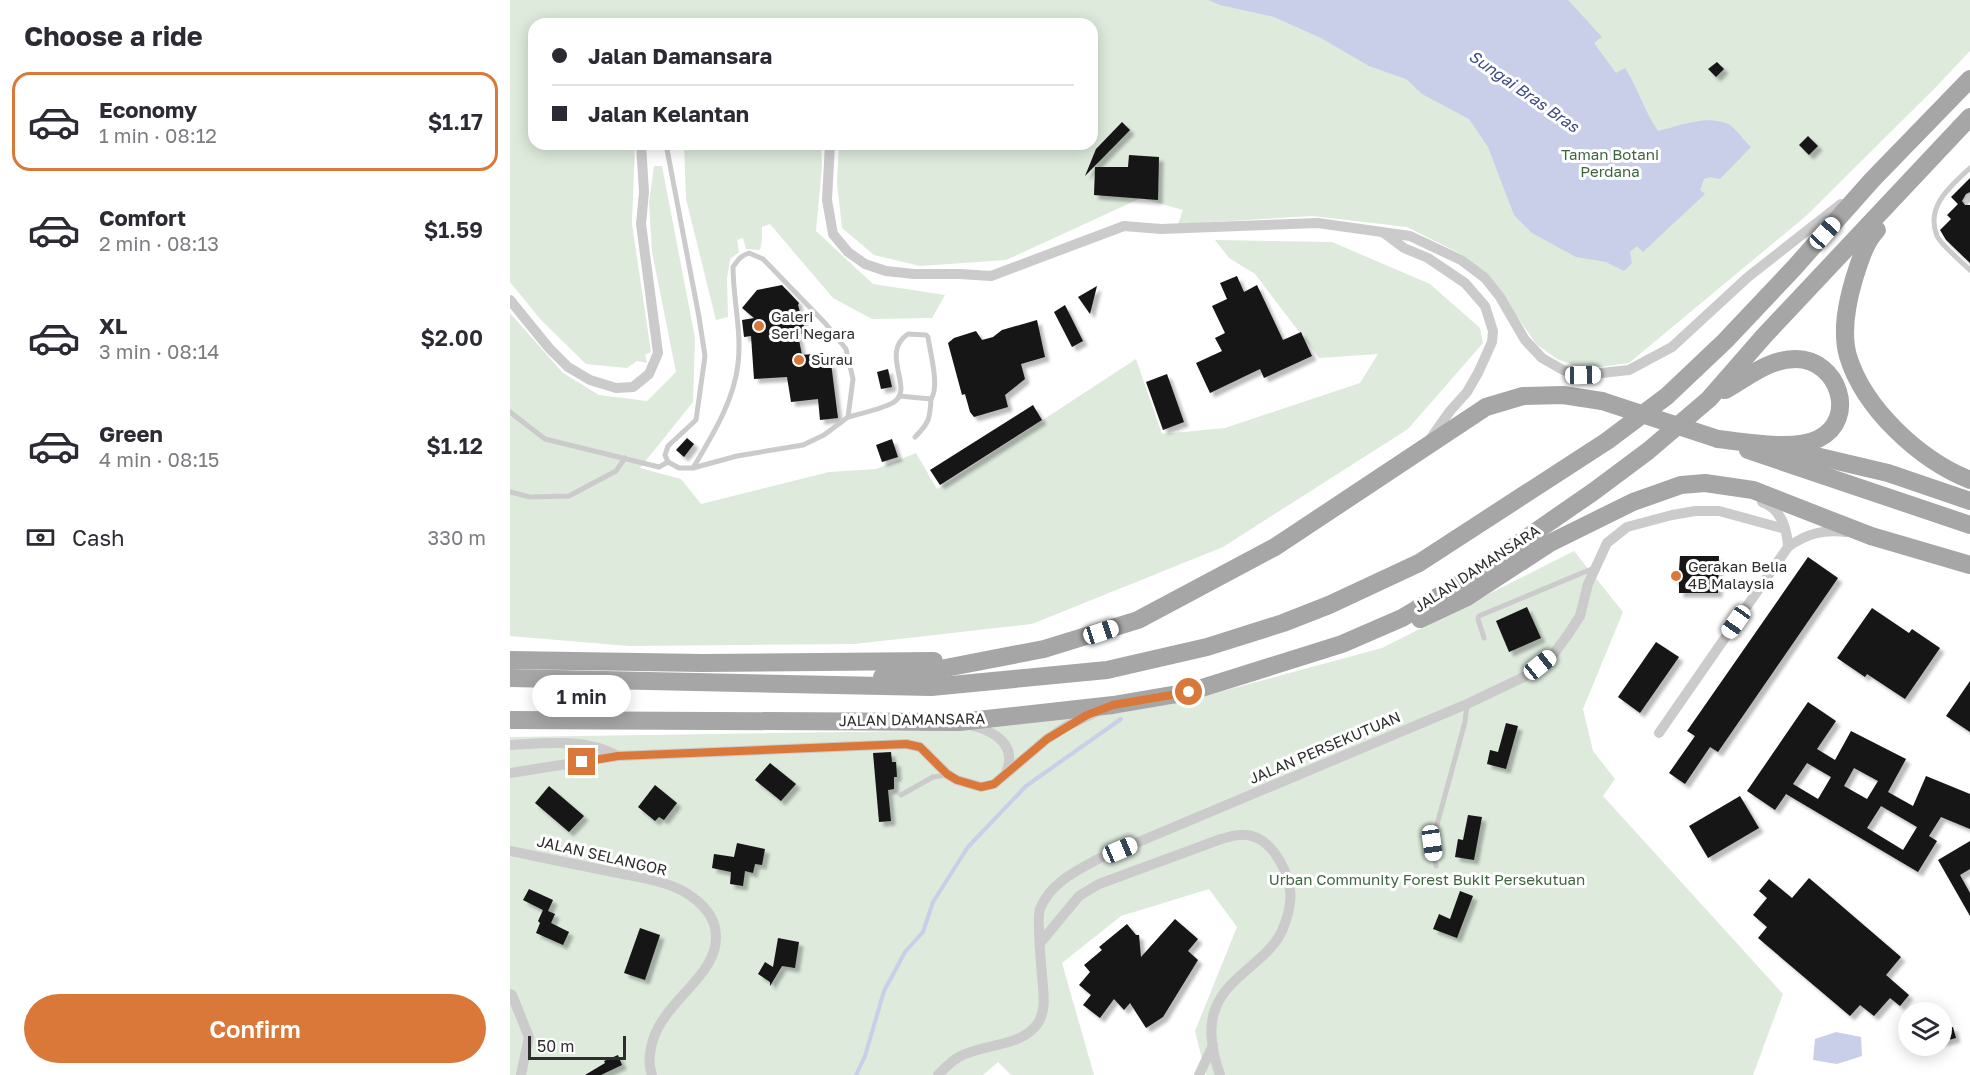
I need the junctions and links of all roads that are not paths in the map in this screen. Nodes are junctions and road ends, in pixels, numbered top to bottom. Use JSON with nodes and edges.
{"nodes":[{"id":1,"x":1970,"y":79,"type":"edge"},
{"id":2,"x":1970,"y":118,"type":"edge"},
{"id":3,"x":641,"y":150,"type":"edge"},
{"id":4,"x":667,"y":150,"type":"edge"},
{"id":5,"x":830,"y":150,"type":"edge"},
{"id":6,"x":1970,"y":168,"type":"edge"},
{"id":7,"x":1872,"y":180,"type":"junction"},
{"id":8,"x":1383,"y":232,"type":"junction"},
{"id":9,"x":1970,"y":270,"type":"edge"},
{"id":10,"x":510,"y":300,"type":"edge"},
{"id":11,"x":900,"y":396,"type":"junction"},
{"id":12,"x":931,"y":399,"type":"junction"},
{"id":13,"x":1709,"y":399,"type":"junction"},
{"id":14,"x":510,"y":412,"type":"edge"},
{"id":15,"x":848,"y":417,"type":"junction"},
{"id":16,"x":915,"y":437,"type":"dead end"},
{"id":17,"x":1718,"y":439,"type":"junction"},
{"id":18,"x":1428,"y":444,"type":"junction"},
{"id":19,"x":1770,"y":445,"type":"junction"},
{"id":20,"x":624,"y":458,"type":"junction"},
{"id":21,"x":668,"y":462,"type":"junction"},
{"id":22,"x":693,"y":468,"type":"junction"},
{"id":23,"x":1970,"y":480,"type":"edge"},
{"id":24,"x":1725,"y":485,"type":"junction"},
{"id":25,"x":510,"y":492,"type":"edge"},
{"id":26,"x":1970,"y":501,"type":"edge"},
{"id":27,"x":1970,"y":525,"type":"edge"},
{"id":28,"x":1785,"y":529,"type":"junction"},
{"id":29,"x":1871,"y":536,"type":"junction"},
{"id":30,"x":1788,"y":547,"type":"junction"},
{"id":31,"x":1970,"y":565,"type":"edge"},
{"id":32,"x":1596,"y":568,"type":"junction"},
{"id":33,"x":1484,"y":638,"type":"dead end"},
{"id":34,"x":1342,"y":644,"type":"junction"},
{"id":35,"x":510,"y":660,"type":"edge"},
{"id":36,"x":994,"y":660,"type":"junction"},
{"id":37,"x":510,"y":673,"type":"edge"},
{"id":38,"x":510,"y":678,"type":"edge"},
{"id":39,"x":558,"y":679,"type":"junction"},
{"id":40,"x":821,"y":684,"type":"junction"},
{"id":41,"x":1467,"y":704,"type":"junction"},
{"id":42,"x":1113,"y":705,"type":"junction"},
{"id":43,"x":510,"y":720,"type":"edge"},
{"id":44,"x":959,"y":722,"type":"junction"},
{"id":45,"x":1659,"y":733,"type":"dead end"},
{"id":46,"x":510,"y":745,"type":"edge"},
{"id":47,"x":618,"y":756,"type":"junction"},
{"id":48,"x":510,"y":773,"type":"edge"},
{"id":49,"x":1006,"y":773,"type":"junction"},
{"id":50,"x":947,"y":774,"type":"junction"},
{"id":51,"x":901,"y":795,"type":"dead end"},
{"id":52,"x":510,"y":851,"type":"edge"},
{"id":53,"x":1436,"y":866,"type":"dead end"},
{"id":54,"x":1041,"y":942,"type":"junction"},
{"id":55,"x":510,"y":994,"type":"edge"},
{"id":56,"x":1213,"y":1045,"type":"junction"},
{"id":57,"x":521,"y":1075,"type":"edge"},
{"id":58,"x":652,"y":1075,"type":"edge"},
{"id":59,"x":938,"y":1075,"type":"edge"},
{"id":60,"x":1199,"y":1075,"type":"edge"},
{"id":61,"x":1220,"y":1075,"type":"edge"}],
"edges":[{"from":1,"to":7,"type":"main road"},
{"from":2,"to":13,"type":"main road","name":"JALAN DAMANSARA"},
{"from":2,"to":23,"type":"main road"},
{"from":3,"to":10,"type":"street"},
{"from":4,"to":21,"type":"lane"},
{"from":5,"to":8,"type":"street"},
{"from":6,"to":9,"type":"lane"},
{"from":7,"to":8,"type":"street"},
{"from":7,"to":40,"type":"main road"},
{"from":8,"to":18,"type":"street"},
{"from":11,"to":12,"type":"lane"},
{"from":11,"to":12,"type":"lane"},
{"from":11,"to":15,"type":"lane"},
{"from":12,"to":16,"type":"lane"},
{"from":13,"to":19,"type":"main road"},
{"from":13,"to":34,"type":"main road","name":"JALAN DAMANSARA"},
{"from":14,"to":20,"type":"lane"},
{"from":15,"to":22,"type":"lane"},
{"from":15,"to":22,"type":"lane"},
{"from":17,"to":18,"type":"main road","bridge":true},
{"from":17,"to":19,"type":"main road"},
{"from":17,"to":27,"type":"main road"},
{"from":18,"to":36,"type":"main road"},
{"from":19,"to":26,"type":"main road"},
{"from":20,"to":21,"type":"lane"},
{"from":20,"to":25,"type":"lane"},
{"from":21,"to":22,"type":"lane"},
{"from":24,"to":28,"type":"street"},
{"from":24,"to":29,"type":"main road"},
{"from":24,"to":34,"type":"main road"},
{"from":28,"to":30,"type":"street"},
{"from":28,"to":32,"type":"street","name":"JALAN PERSEKUTUAN"},
{"from":29,"to":30,"type":"street"},
{"from":29,"to":31,"type":"main road"},
{"from":30,"to":45,"type":"street"},
{"from":32,"to":33,"type":"lane"},
{"from":32,"to":41,"type":"street","name":"JALAN PERSEKUTUAN"},
{"from":34,"to":42,"type":"main road","name":"JALAN DAMANSARA"},
{"from":35,"to":36,"type":"main road"},
{"from":36,"to":40,"type":"main road"},
{"from":37,"to":39,"type":"main road"},
{"from":38,"to":39,"type":"main road"},
{"from":39,"to":40,"type":"main road"},
{"from":41,"to":53,"type":"lane"},
{"from":41,"to":54,"type":"street","name":"JALAN PERSEKUTUAN"},
{"from":42,"to":44,"type":"main road","name":"JALAN DAMANSARA"},
{"from":42,"to":49,"type":"street"},
{"from":43,"to":44,"type":"main road","name":"JALAN DAMANSARA"},
{"from":44,"to":49,"type":"street"},
{"from":46,"to":47,"type":"street"},
{"from":47,"to":48,"type":"street"},
{"from":47,"to":50,"type":"street"},
{"from":49,"to":50,"type":"street"},
{"from":50,"to":51,"type":"lane"},
{"from":52,"to":58,"type":"street","name":"JALAN SELANGOR"},
{"from":54,"to":56,"type":"street"},
{"from":54,"to":59,"type":"street","name":"JALAN PERSEKUTUAN"},
{"from":55,"to":57,"type":"street"},
{"from":56,"to":60,"type":"street"},
{"from":56,"to":61,"type":"street"}]}
